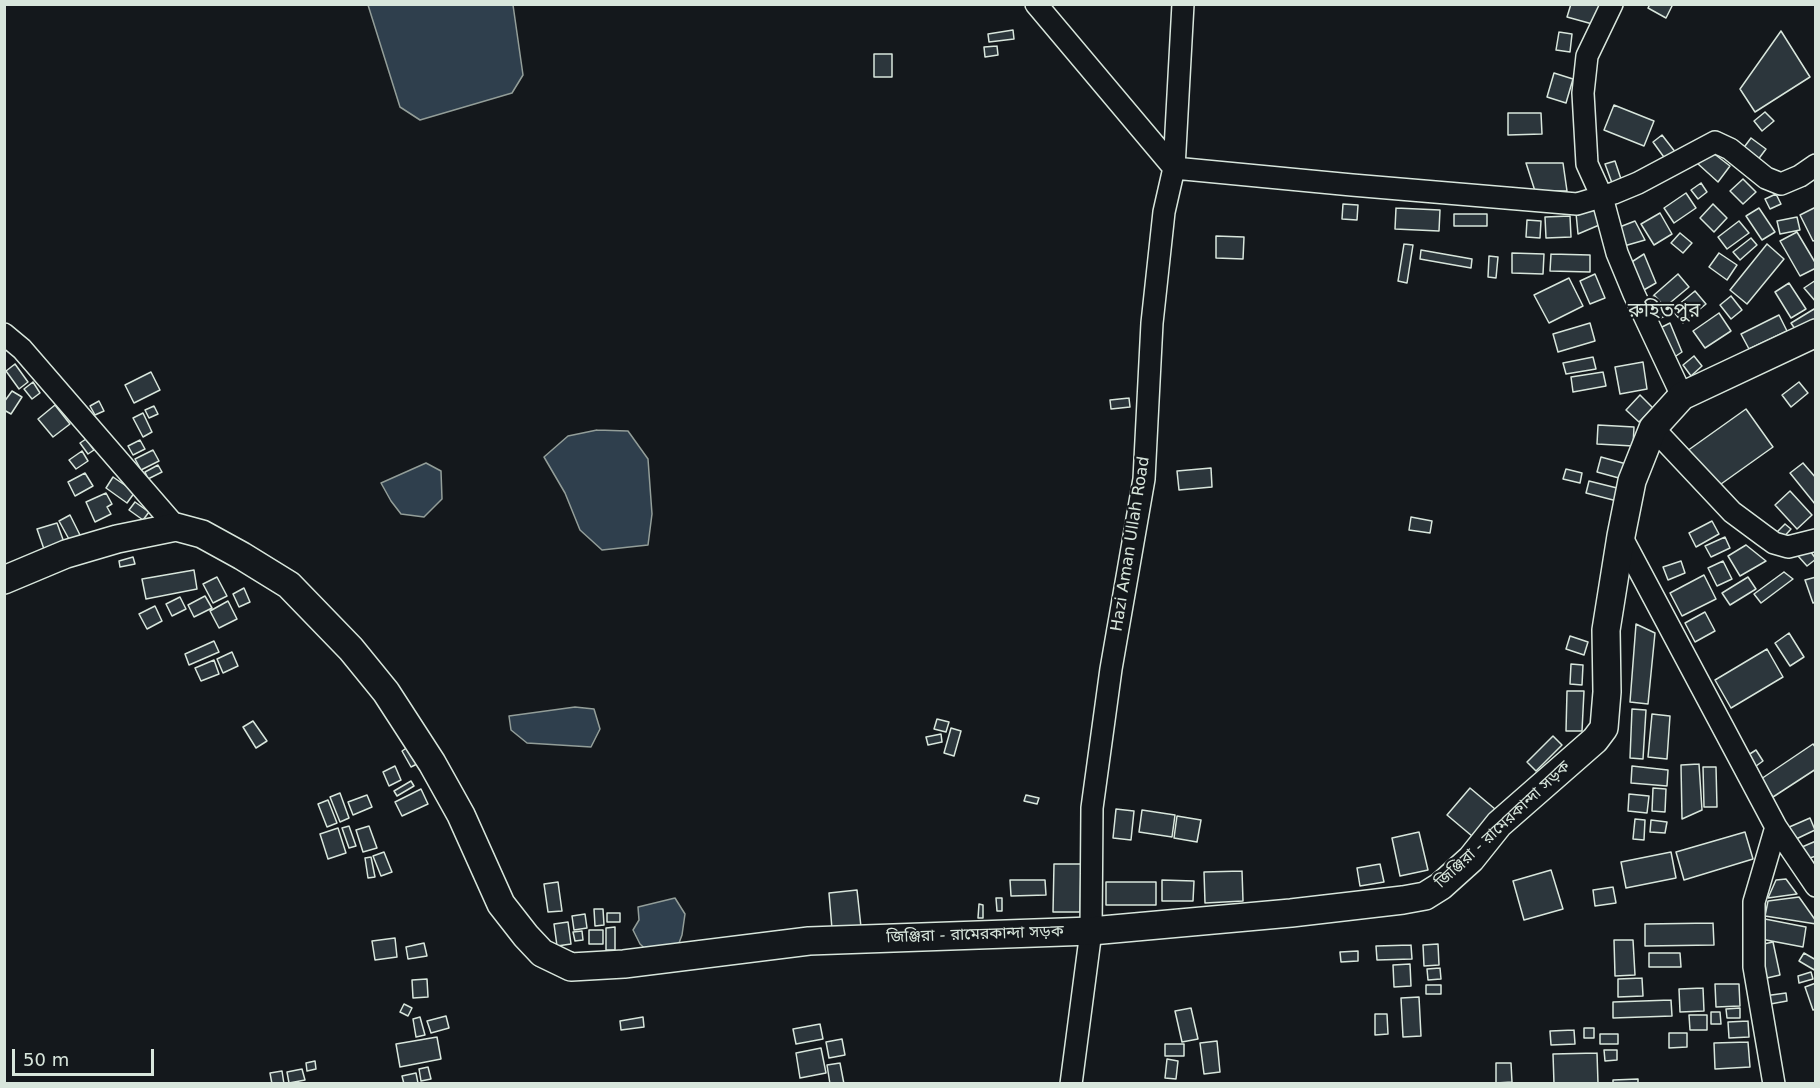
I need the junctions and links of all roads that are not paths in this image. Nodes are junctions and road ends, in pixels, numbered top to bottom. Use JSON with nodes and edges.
{"nodes":[{"id":1,"x":1036,"y":4,"type":"edge"},
{"id":2,"x":1183,"y":4,"type":"edge"},
{"id":3,"x":1612,"y":4,"type":"edge"},
{"id":4,"x":1815,"y":165,"type":"edge"},
{"id":5,"x":1174,"y":168,"type":"junction"},
{"id":6,"x":1602,"y":197,"type":"junction"},
{"id":7,"x":1815,"y":333,"type":"edge"},
{"id":8,"x":4,"y":334,"type":"edge"},
{"id":9,"x":1682,"y":396,"type":"junction"},
{"id":10,"x":1653,"y":428,"type":"junction"},
{"id":11,"x":176,"y":527,"type":"junction"},
{"id":12,"x":1621,"y":536,"type":"junction"},
{"id":13,"x":1815,"y":540,"type":"edge"},
{"id":14,"x":4,"y":580,"type":"edge"},
{"id":15,"x":1776,"y":827,"type":"junction"},
{"id":16,"x":1815,"y":886,"type":"edge"},
{"id":17,"x":1091,"y":931,"type":"junction"},
{"id":18,"x":1071,"y":1083,"type":"edge"},
{"id":19,"x":1774,"y":1083,"type":"edge"}],
"edges":[{"from":1,"to":5,"type":"street"},
{"from":2,"to":5,"type":"street","name":"Hazi Aman Ullah Road"},
{"from":3,"to":6,"type":"street"},
{"from":4,"to":6,"type":"street"},
{"from":5,"to":6,"type":"street"},
{"from":5,"to":17,"type":"street","name":"Hazi Aman Ullah Road"},
{"from":6,"to":9,"type":"street"},
{"from":7,"to":9,"type":"main road","name":"জিঞ্জিরা - রামেরকান্দা সড়ক"},
{"from":8,"to":11,"type":"street"},
{"from":9,"to":10,"type":"main road","name":"জিঞ্জিরা - রামেরকান্দা সড়ক"},
{"from":10,"to":12,"type":"main road","name":"জিঞ্জিরা - রামেরকান্দা সড়ক"},
{"from":10,"to":13,"type":"street"},
{"from":11,"to":14,"type":"main road","name":"জিঞ্জিরা - রামেরকান্দা সড়ক"},
{"from":11,"to":17,"type":"main road","name":"জিঞ্জিরা - রামেরকান্দা সড়ক"},
{"from":12,"to":15,"type":"street"},
{"from":12,"to":17,"type":"main road","name":"জিঞ্জিরা - রামেরকান্দা সড়ক"},
{"from":15,"to":16,"type":"street"},
{"from":15,"to":19,"type":"street"},
{"from":17,"to":18,"type":"street","name":"Hazi Aman Ullah Road"}]}
